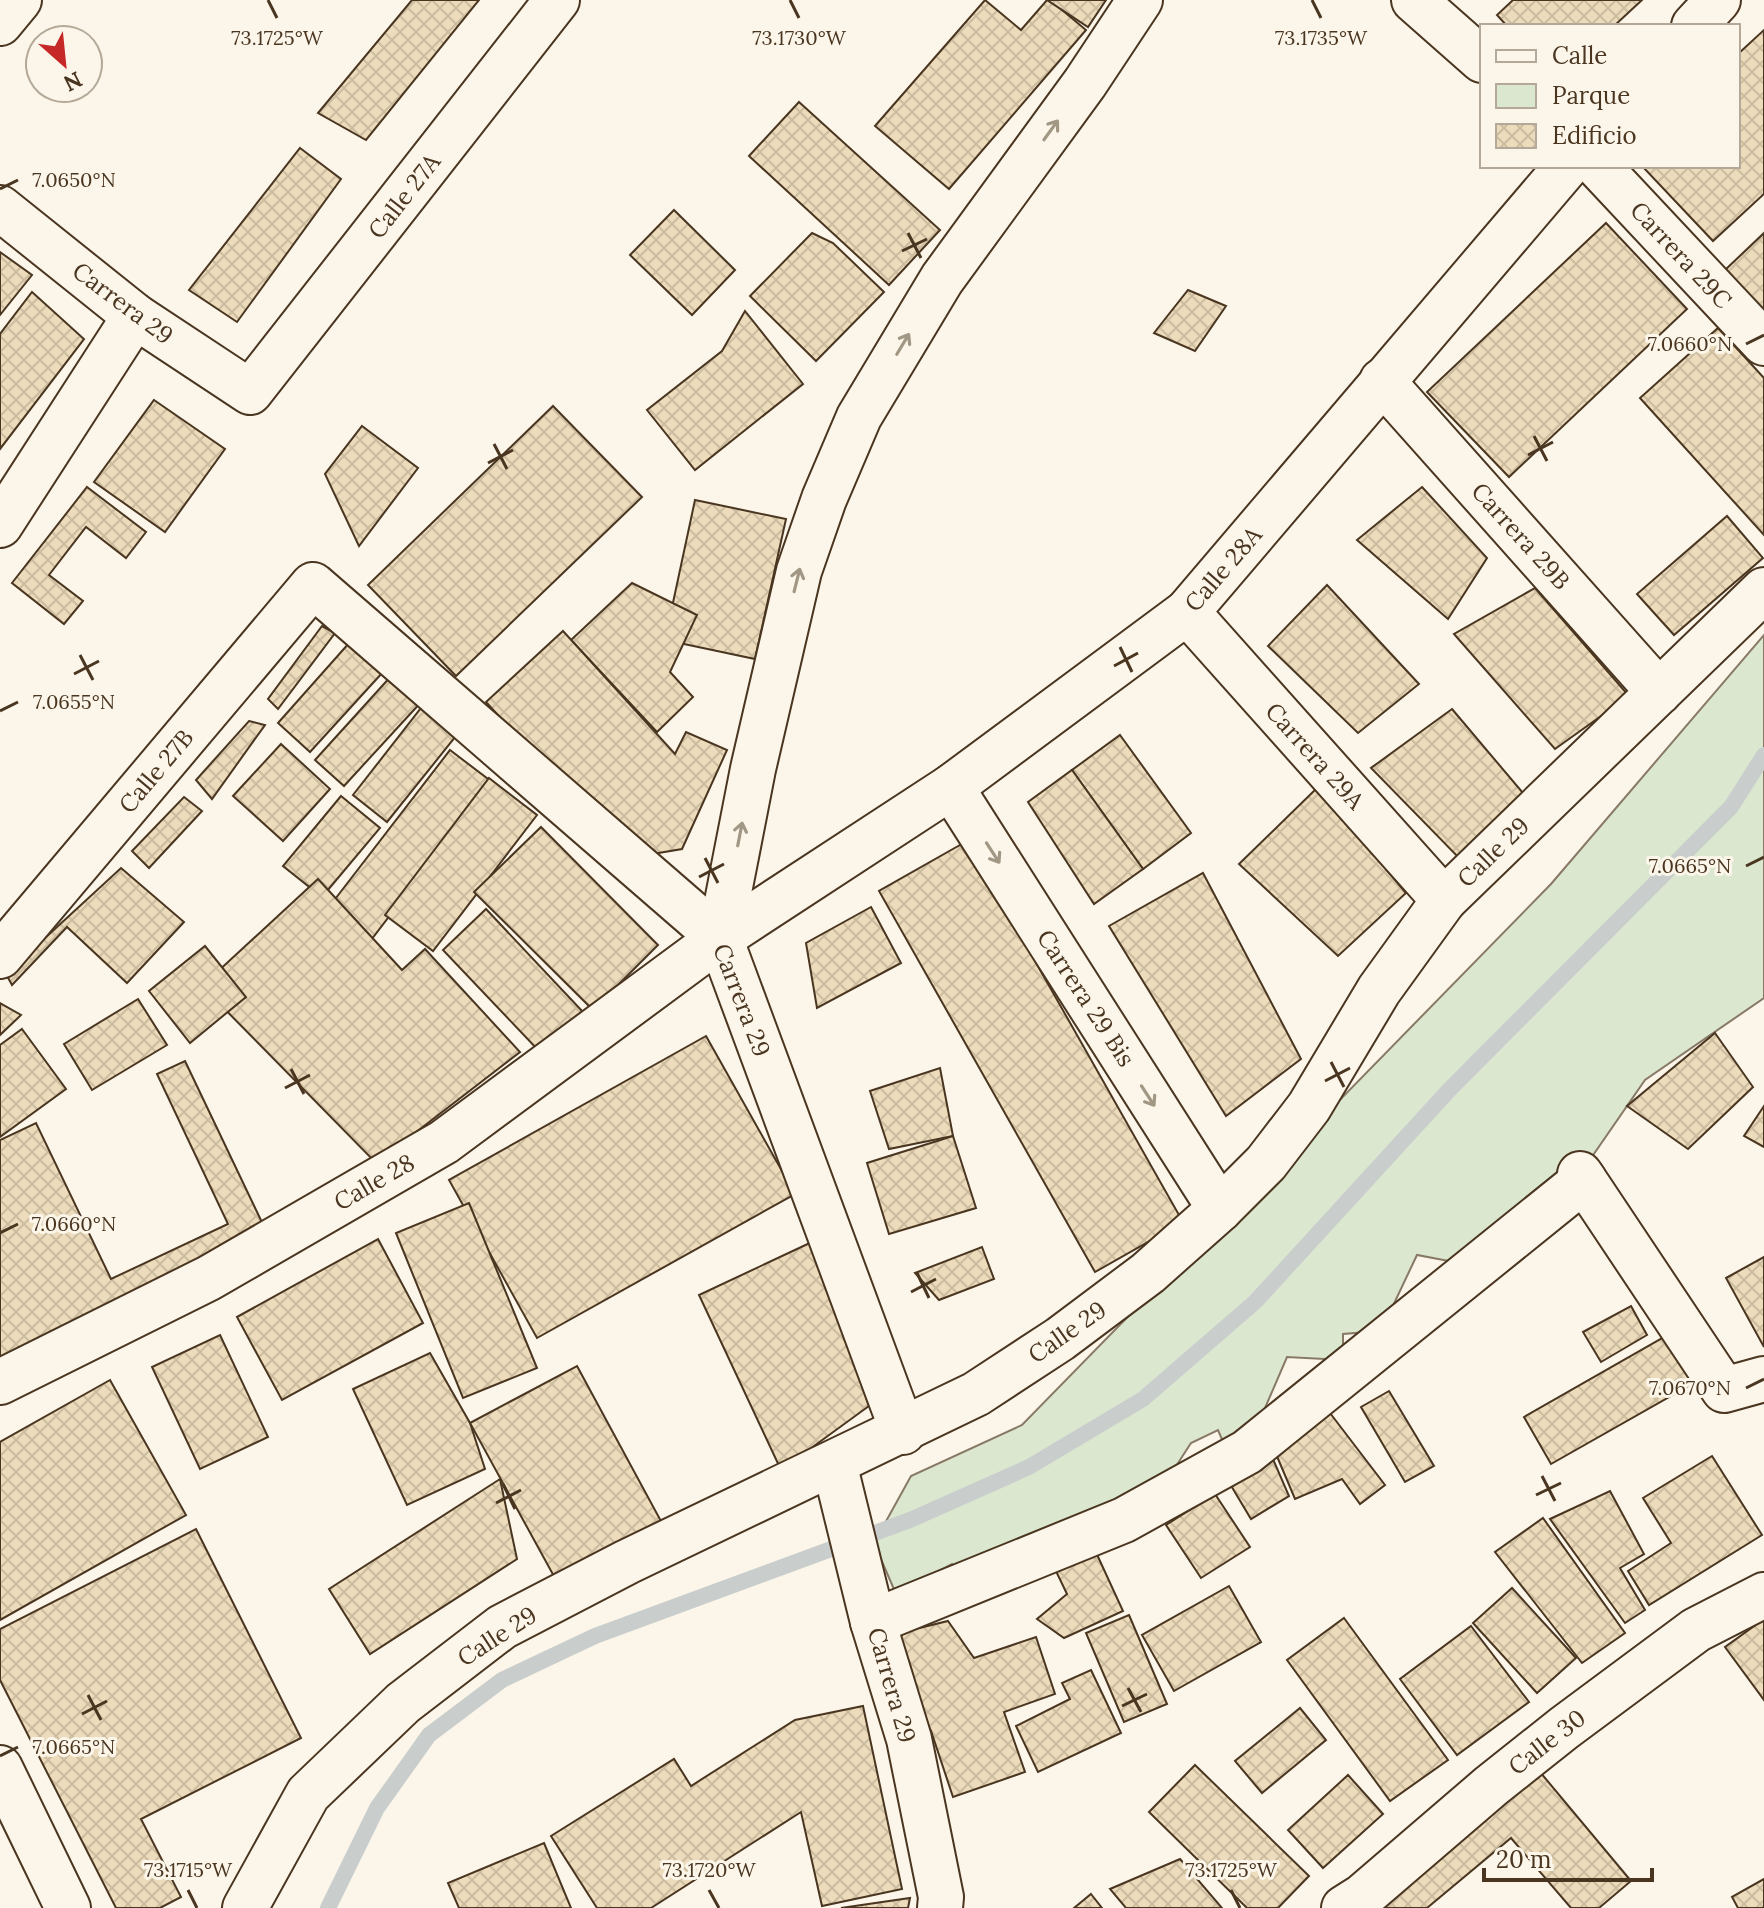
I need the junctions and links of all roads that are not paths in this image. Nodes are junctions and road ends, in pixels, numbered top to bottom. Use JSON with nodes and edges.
{"nodes":[{"id":1,"x":19,"y":0,"type":"edge"},
{"id":2,"x":557,"y":0,"type":"edge"},
{"id":3,"x":1140,"y":0,"type":"edge"},
{"id":4,"x":1414,"y":0,"type":"edge"},
{"id":5,"x":1718,"y":0,"type":"edge"},
{"id":6,"x":0,"y":23,"type":"edge"},
{"id":7,"x":1696,"y":24,"type":"edge"},
{"id":8,"x":1480,"y":58,"type":"edge"},
{"id":9,"x":1565,"y":168,"type":"edge"},
{"id":10,"x":1600,"y":168,"type":"edge"},
{"id":11,"x":0,"y":208,"type":"edge"},
{"id":12,"x":135,"y":316,"type":"junction"},
{"id":13,"x":1764,"y":343,"type":"edge"},
{"id":14,"x":1382,"y":381,"type":"junction"},
{"id":15,"x":250,"y":392,"type":"joint"},
{"id":16,"x":0,"y":525,"type":"edge"},
{"id":17,"x":313,"y":585,"type":"joint"},
{"id":18,"x":1764,"y":590,"type":"edge"},
{"id":19,"x":1187,"y":612,"type":"junction"},
{"id":20,"x":1659,"y":692,"type":"junction"},
{"id":21,"x":951,"y":787,"type":"junction"},
{"id":22,"x":1444,"y":900,"type":"junction"},
{"id":23,"x":720,"y":938,"type":"junction"},
{"id":24,"x":0,"y":956,"type":"edge"},
{"id":25,"x":1220,"y":1209,"type":"junction"},
{"id":26,"x":1764,"y":1379,"type":"edge"},
{"id":27,"x":0,"y":1382,"type":"edge"},
{"id":28,"x":903,"y":1432,"type":"junction"},
{"id":29,"x":834,"y":1463,"type":"junction"},
{"id":30,"x":1764,"y":1595,"type":"edge"},
{"id":31,"x":872,"y":1611,"type":"junction"},
{"id":32,"x":0,"y":1768,"type":"edge"},
{"id":33,"x":68,"y":1908,"type":"edge"},
{"id":34,"x":245,"y":1908,"type":"edge"},
{"id":35,"x":940,"y":1908,"type":"edge"},
{"id":36,"x":1344,"y":1908,"type":"edge"}],
"edges":[{"from":1,"to":6,"type":"street"},
{"from":2,"to":15,"type":"street","name":"Calle 27A"},
{"from":23,"to":3,"type":"street","one_way":true},
{"from":4,"to":8,"type":"street"},
{"from":5,"to":7,"type":"street"},
{"from":9,"to":14,"type":"street","name":"Calle 28A"},
{"from":10,"to":13,"type":"street","name":"Carrera 29C"},
{"from":11,"to":12,"type":"street","name":"Carrera 29"},
{"from":12,"to":15,"type":"street","name":"Carrera 29"},
{"from":12,"to":16,"type":"street"},
{"from":14,"to":19,"type":"street","name":"Calle 28A"},
{"from":14,"to":20,"type":"street","name":"Carrera 29B"},
{"from":17,"to":23,"type":"street","name":"Carrera 29"},
{"from":17,"to":24,"type":"street","name":"Calle 27B"},
{"from":18,"to":20,"type":"street","name":"Calle 29"},
{"from":19,"to":21,"type":"street","name":"Calle 28A"},
{"from":19,"to":22,"type":"street","name":"Carrera 29A"},
{"from":20,"to":22,"type":"street","name":"Calle 29"},
{"from":21,"to":23,"type":"street","name":"Calle 28A"},
{"from":21,"to":25,"type":"street","name":"Carrera 29 Bis","one_way":true},
{"from":22,"to":25,"type":"street","name":"Calle 29"},
{"from":23,"to":27,"type":"street","name":"Calle 28"},
{"from":23,"to":28,"type":"street","name":"Carrera 29"},
{"from":25,"to":28,"type":"street","name":"Calle 29"},
{"from":26,"to":31,"type":"street"},
{"from":28,"to":29,"type":"street","name":"Calle 29"},
{"from":29,"to":31,"type":"street","name":"Carrera 29"},
{"from":29,"to":34,"type":"street","name":"Calle 29"},
{"from":30,"to":36,"type":"street","name":"Calle 30"},
{"from":31,"to":35,"type":"street","name":"Carrera 29"},
{"from":32,"to":33,"type":"street"}]}
